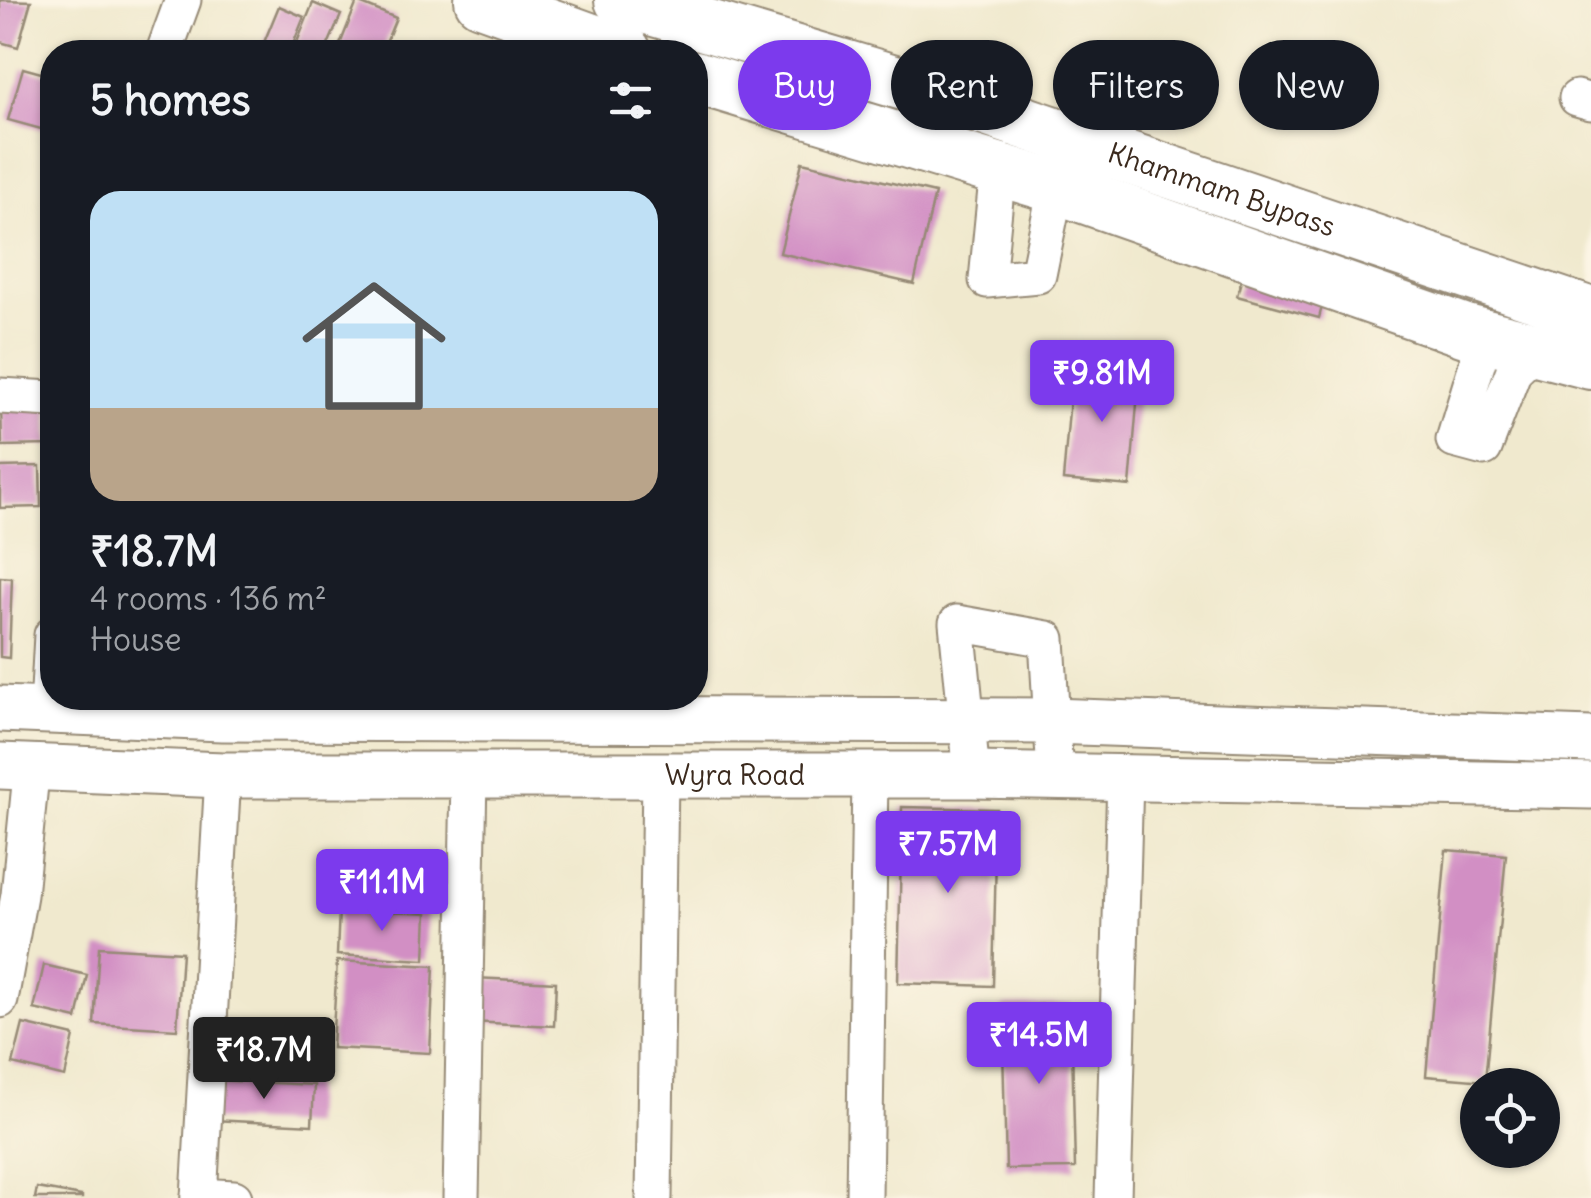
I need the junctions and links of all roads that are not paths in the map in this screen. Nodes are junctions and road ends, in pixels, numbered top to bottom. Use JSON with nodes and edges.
{"nodes":[{"id":1,"x":184,"y":0,"type":"edge"},
{"id":2,"x":481,"y":0,"type":"edge"},
{"id":3,"x":621,"y":0,"type":"edge"},
{"id":4,"x":169,"y":40,"type":"edge"},
{"id":5,"x":592,"y":40,"type":"edge"},
{"id":6,"x":708,"y":81,"type":"edge"},
{"id":7,"x":998,"y":169,"type":"junction"},
{"id":8,"x":1056,"y":188,"type":"junction"},
{"id":9,"x":1591,"y":314,"type":"edge"},
{"id":10,"x":1466,"y":331,"type":"junction"},
{"id":11,"x":1537,"y":348,"type":"junction"},
{"id":12,"x":1591,"y":364,"type":"edge"},
{"id":13,"x":0,"y":396,"type":"edge"},
{"id":14,"x":40,"y":398,"type":"edge"},
{"id":15,"x":40,"y":708,"type":"edge"},
{"id":16,"x":0,"y":710,"type":"edge"},
{"id":17,"x":79,"y":710,"type":"edge"},
{"id":18,"x":181,"y":710,"type":"edge"},
{"id":19,"x":372,"y":710,"type":"edge"},
{"id":20,"x":110,"y":712,"type":"junction"},
{"id":21,"x":970,"y":720,"type":"junction"},
{"id":22,"x":1051,"y":720,"type":"junction"},
{"id":23,"x":1591,"y":740,"type":"edge"},
{"id":24,"x":16,"y":765,"type":"edge"},
{"id":25,"x":105,"y":772,"type":"junction"},
{"id":26,"x":223,"y":776,"type":"junction"},
{"id":27,"x":469,"y":776,"type":"junction"},
{"id":28,"x":660,"y":776,"type":"junction"},
{"id":29,"x":870,"y":776,"type":"junction"},
{"id":30,"x":972,"y":776,"type":"junction"},
{"id":31,"x":1056,"y":776,"type":"junction"},
{"id":32,"x":1126,"y":778,"type":"junction"},
{"id":33,"x":1591,"y":786,"type":"edge"},
{"id":34,"x":0,"y":1000,"type":"edge"},
{"id":35,"x":211,"y":1198,"type":"edge"},
{"id":36,"x":461,"y":1198,"type":"edge"},
{"id":37,"x":654,"y":1198,"type":"edge"},
{"id":38,"x":864,"y":1198,"type":"edge"},
{"id":39,"x":1113,"y":1198,"type":"edge"}],
"edges":[{"from":1,"to":4,"type":"street"},
{"from":2,"to":5,"type":"highway"},
{"from":3,"to":9,"type":"highway","name":"Khammam Bypass"},
{"from":6,"to":7,"type":"highway","name":"Khammam Bypass"},
{"from":7,"to":8,"type":"highway","name":"Khammam Bypass"},
{"from":7,"to":8,"type":"street"},
{"from":8,"to":10,"type":"highway","name":"Khammam Bypass"},
{"from":10,"to":11,"type":"highway","name":"Khammam Bypass"},
{"from":10,"to":11,"type":"street"},
{"from":11,"to":12,"type":"highway","name":"Khammam Bypass"},
{"from":13,"to":14,"type":"street"},
{"from":15,"to":16,"type":"main road","name":"Wyra Road"},
{"from":17,"to":20,"type":"main road","name":"Wyra Road"},
{"from":18,"to":20,"type":"main road","name":"Wyra Road"},
{"from":19,"to":21,"type":"main road","name":"Wyra Road"},
{"from":20,"to":25,"type":"main road"},
{"from":21,"to":22,"type":"main road","name":"Wyra Road"},
{"from":21,"to":22,"type":"street"},
{"from":21,"to":30,"type":"street"},
{"from":22,"to":23,"type":"main road","name":"Wyra Road"},
{"from":22,"to":31,"type":"street"},
{"from":24,"to":25,"type":"main road","name":"Wyra Road"},
{"from":24,"to":34,"type":"street"},
{"from":25,"to":26,"type":"main road","name":"Wyra Road"},
{"from":26,"to":27,"type":"main road","name":"Wyra Road"},
{"from":26,"to":35,"type":"street"},
{"from":27,"to":28,"type":"main road","name":"Wyra Road"},
{"from":27,"to":36,"type":"street"},
{"from":28,"to":29,"type":"main road","name":"Wyra Road"},
{"from":28,"to":37,"type":"street"},
{"from":29,"to":30,"type":"main road","name":"Wyra Road"},
{"from":29,"to":38,"type":"street"},
{"from":30,"to":31,"type":"main road","name":"Wyra Road"},
{"from":31,"to":32,"type":"main road","name":"Wyra Road"},
{"from":32,"to":33,"type":"main road","name":"Wyra Road"},
{"from":32,"to":39,"type":"street"}]}
